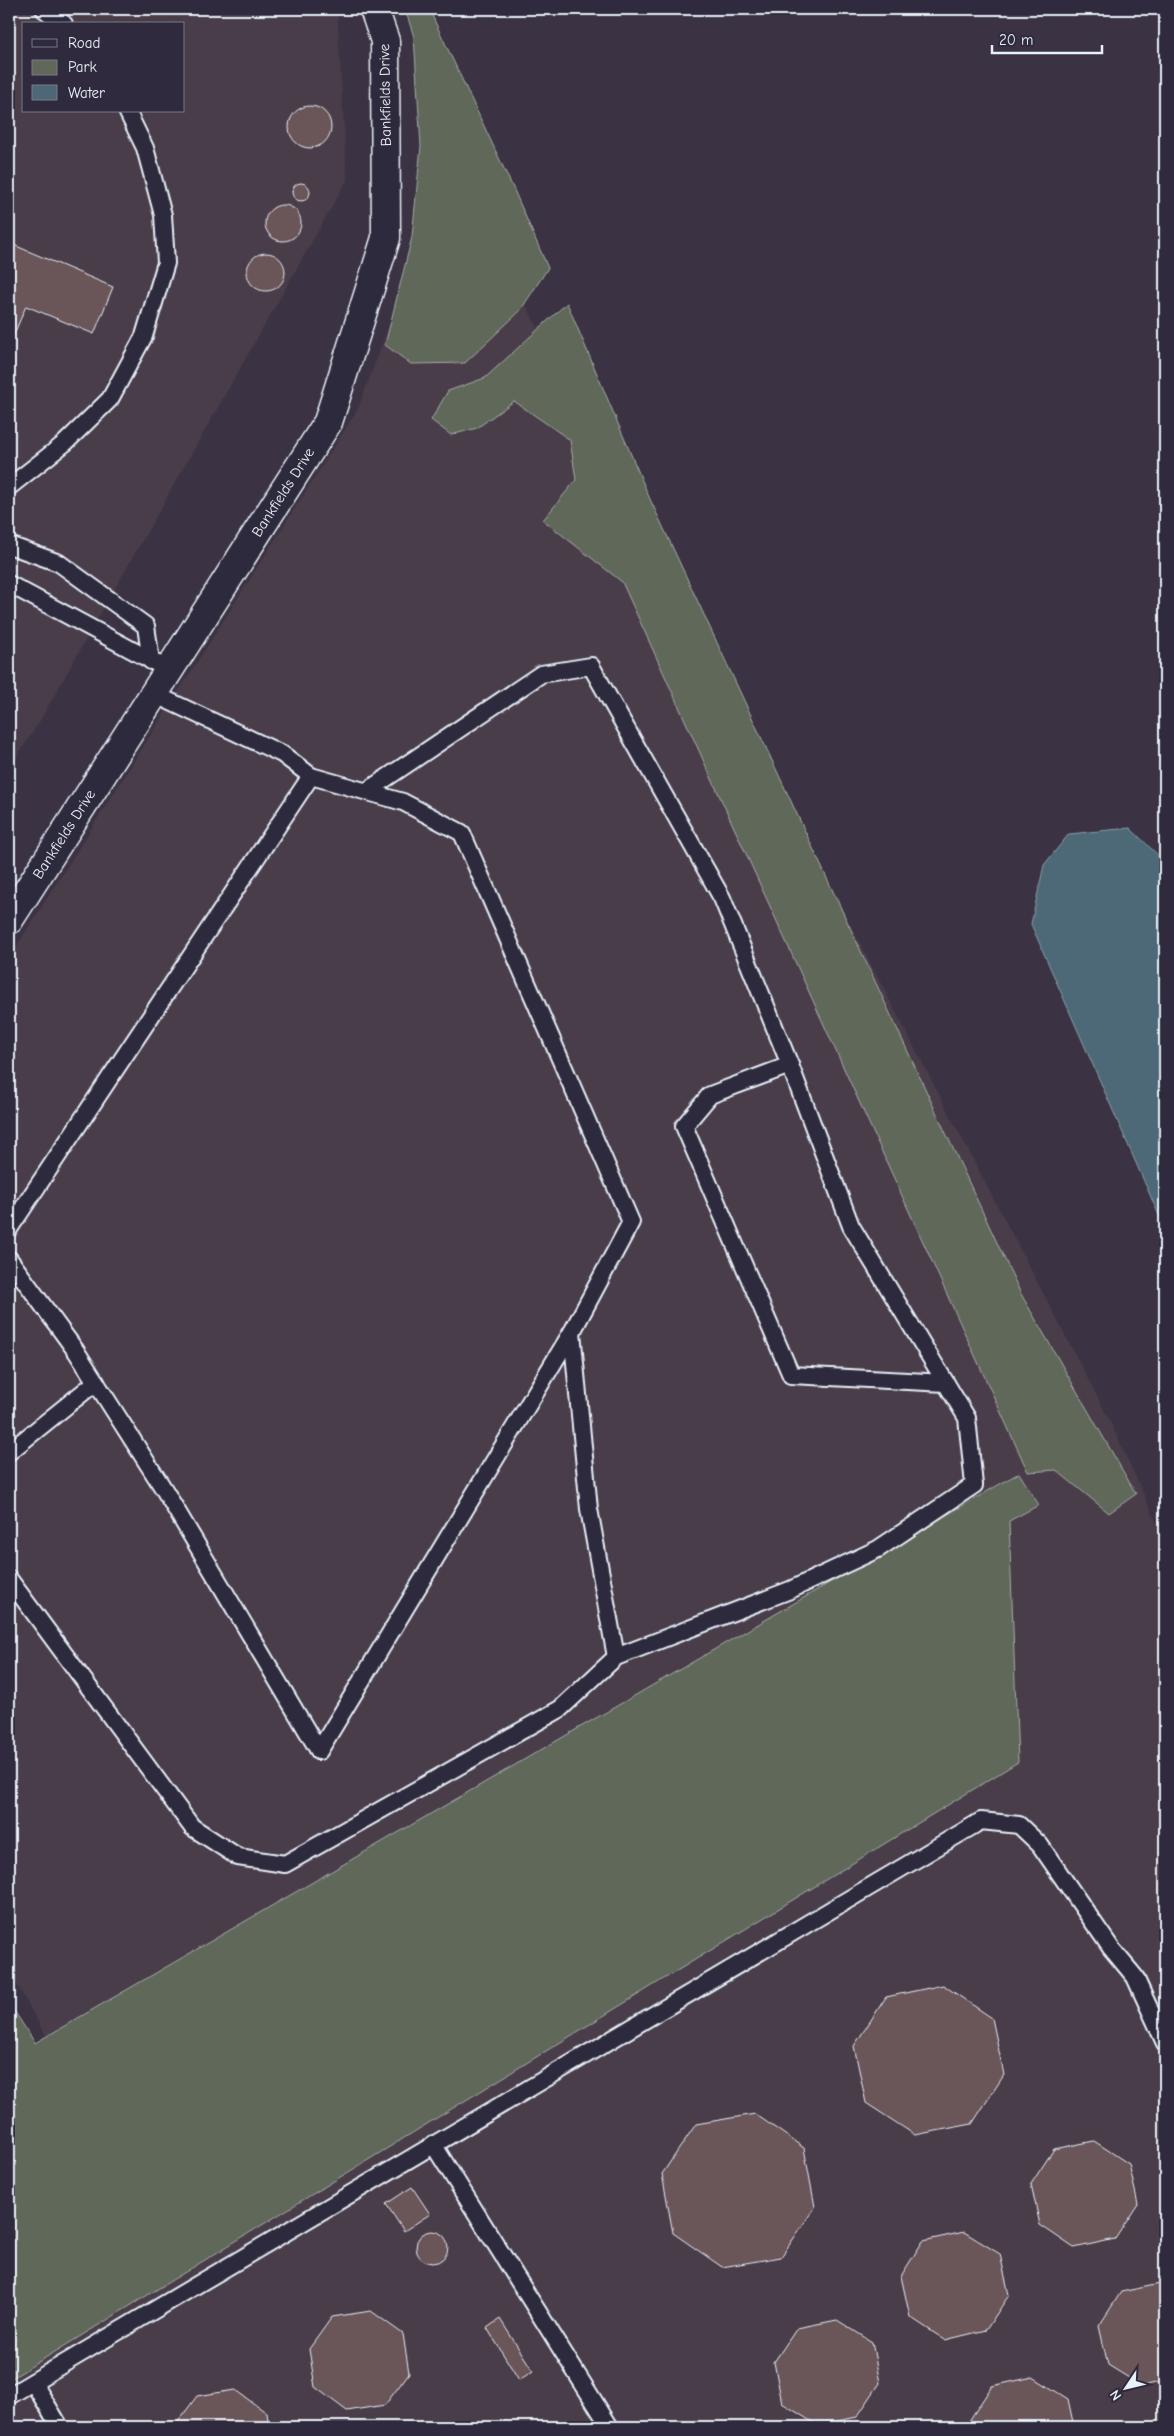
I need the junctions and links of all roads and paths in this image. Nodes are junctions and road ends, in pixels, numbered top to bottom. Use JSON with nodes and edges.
{"nodes":[{"id":1,"x":44,"y":9,"type":"edge"},
{"id":2,"x":374,"y":9,"type":"edge"},
{"id":3,"x":61,"y":22,"type":"edge"},
{"id":4,"x":127,"y":112,"type":"edge"},
{"id":5,"x":9,"y":487,"type":"edge"},
{"id":6,"x":9,"y":545,"type":"edge"},
{"id":7,"x":9,"y":584,"type":"edge"},
{"id":8,"x":160,"y":665,"type":"junction"},
{"id":9,"x":154,"y":694,"type":"junction"},
{"id":10,"x":311,"y":776,"type":"junction"},
{"id":11,"x":366,"y":791,"type":"junction"},
{"id":12,"x":9,"y":920,"type":"edge"},
{"id":13,"x":790,"y":1065,"type":"junction"},
{"id":14,"x":9,"y":1229,"type":"edge"},
{"id":15,"x":9,"y":1259,"type":"edge"},
{"id":16,"x":572,"y":1332,"type":"junction"},
{"id":17,"x":96,"y":1382,"type":"junction"},
{"id":18,"x":946,"y":1383,"type":"junction"},
{"id":19,"x":9,"y":1452,"type":"edge"},
{"id":20,"x":9,"y":1579,"type":"edge"},
{"id":21,"x":616,"y":1657,"type":"junction"},
{"id":22,"x":1165,"y":2043,"type":"edge"},
{"id":23,"x":433,"y":2144,"type":"junction"},
{"id":24,"x":33,"y":2382,"type":"junction"},
{"id":25,"x":9,"y":2396,"type":"edge"},
{"id":26,"x":60,"y":2427,"type":"edge"},
{"id":27,"x":610,"y":2427,"type":"edge"}],
"edges":[{"from":1,"to":3,"type":"lane"},
{"from":2,"to":8,"type":"street","name":"Bankfields Drive"},
{"from":4,"to":5,"type":"lane"},
{"from":6,"to":8,"type":"lane"},
{"from":7,"to":8,"type":"lane"},
{"from":8,"to":9,"type":"street","name":"Bankfields Drive"},
{"from":9,"to":10,"type":"lane"},
{"from":9,"to":12,"type":"street","name":"Bankfields Drive"},
{"from":10,"to":11,"type":"lane"},
{"from":10,"to":14,"type":"lane"},
{"from":11,"to":13,"type":"lane"},
{"from":11,"to":16,"type":"lane"},
{"from":13,"to":18,"type":"lane"},
{"from":13,"to":18,"type":"lane"},
{"from":15,"to":17,"type":"lane"},
{"from":16,"to":17,"type":"lane"},
{"from":16,"to":21,"type":"lane"},
{"from":17,"to":19,"type":"lane"},
{"from":18,"to":21,"type":"lane"},
{"from":20,"to":21,"type":"lane"},
{"from":22,"to":23,"type":"lane"},
{"from":23,"to":24,"type":"lane"},
{"from":23,"to":27,"type":"lane"},
{"from":24,"to":25,"type":"lane"},
{"from":24,"to":26,"type":"lane"}]}
